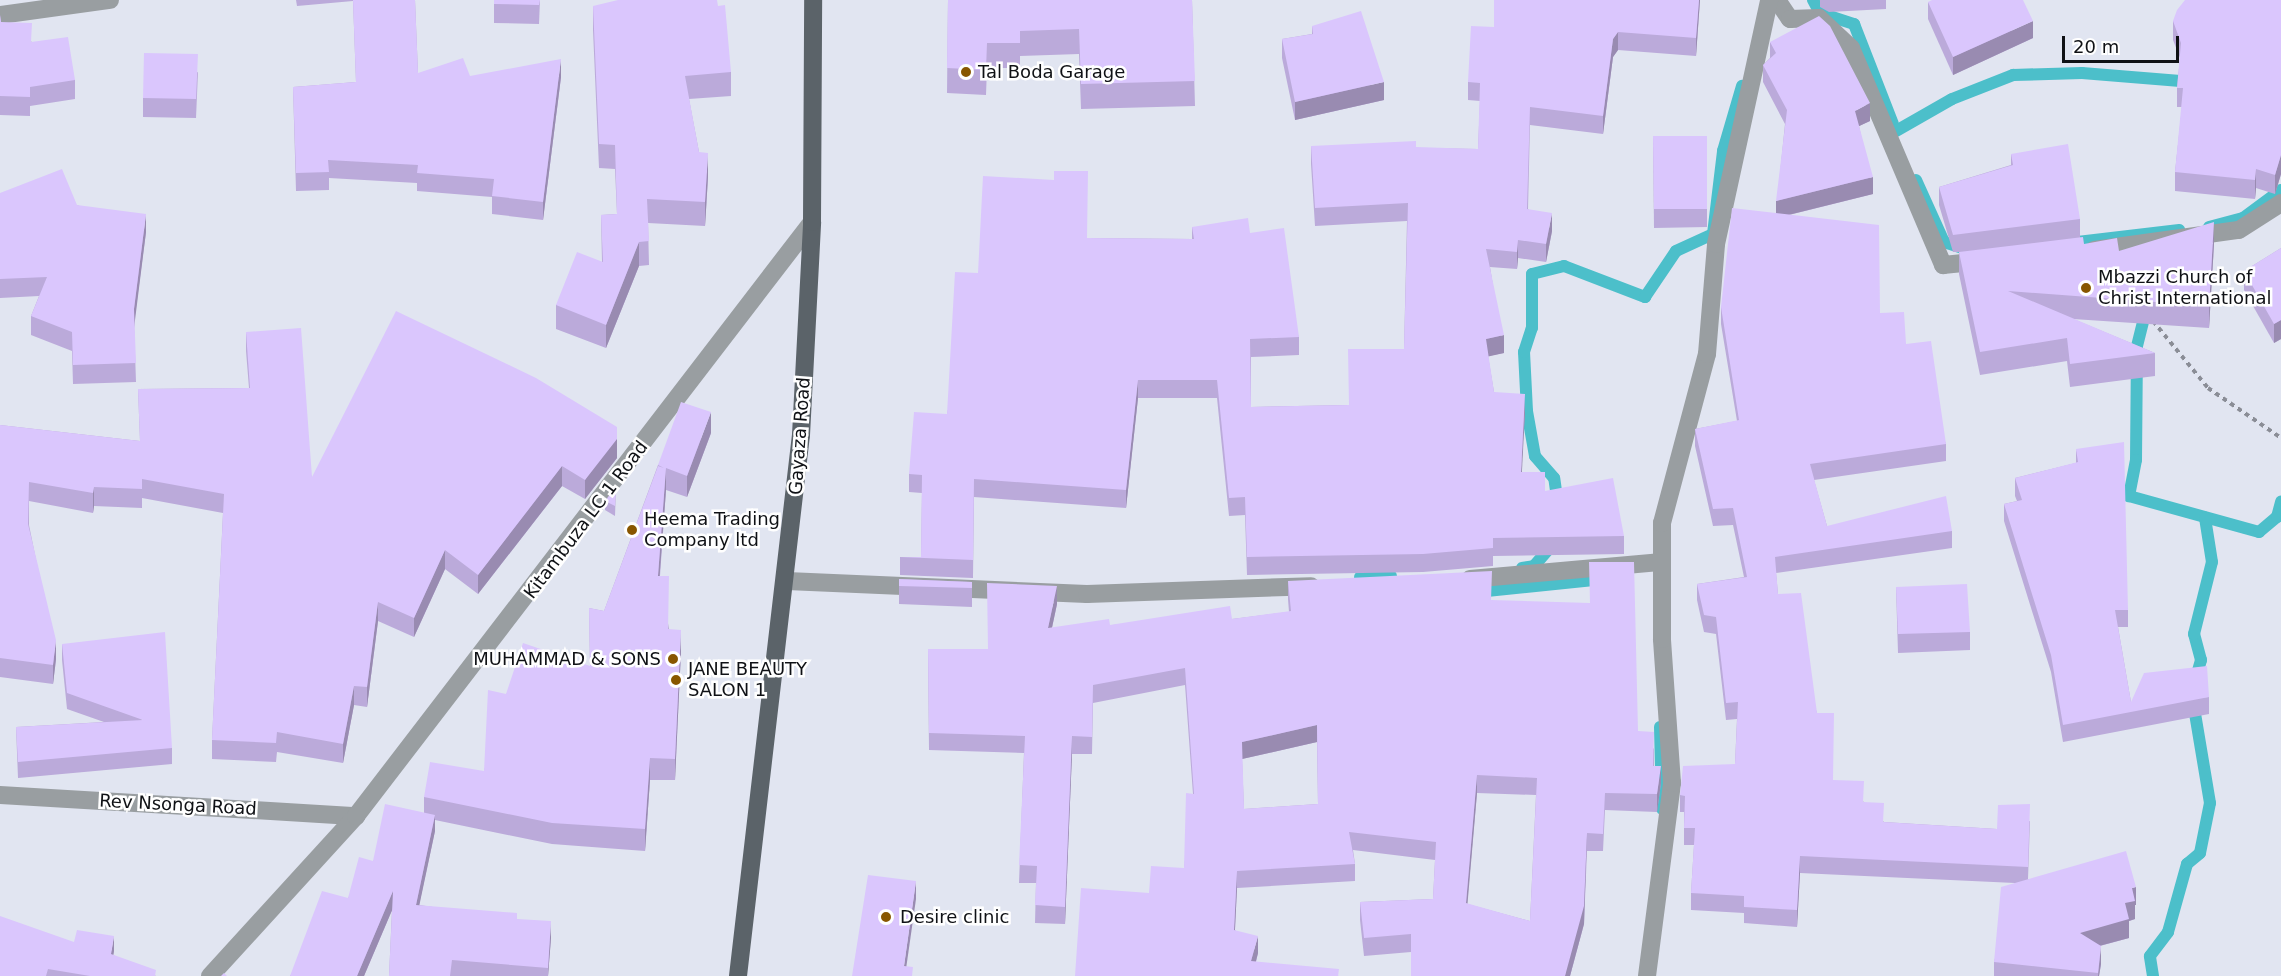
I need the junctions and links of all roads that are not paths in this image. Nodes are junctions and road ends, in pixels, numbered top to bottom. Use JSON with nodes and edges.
{"nodes":[{"id":1,"x":110,"y":0,"type":"edge"},
{"id":2,"x":813,"y":0,"type":"edge"},
{"id":3,"x":1769,"y":0,"type":"edge"},
{"id":4,"x":1777,"y":0,"type":"edge"},
{"id":5,"x":0,"y":15,"type":"edge"},
{"id":6,"x":2281,"y":203,"type":"edge"},
{"id":7,"x":813,"y":222,"type":"junction"},
{"id":8,"x":2073,"y":252,"type":"edge"},
{"id":9,"x":2002,"y":259,"type":"edge"},
{"id":10,"x":1659,"y":562,"type":"junction"},
{"id":11,"x":787,"y":580,"type":"junction"},
{"id":12,"x":1448,"y":581,"type":"edge"},
{"id":13,"x":1332,"y":585,"type":"edge"},
{"id":14,"x":0,"y":795,"type":"edge"},
{"id":15,"x":356,"y":816,"type":"junction"},
{"id":16,"x":210,"y":976,"type":"edge"},
{"id":17,"x":738,"y":976,"type":"edge"},
{"id":18,"x":1647,"y":976,"type":"edge"}],
"edges":[{"from":1,"to":5,"type":"street"},
{"from":2,"to":7,"type":"main road","name":"Gayaza Road"},
{"from":3,"to":10,"type":"street"},
{"from":4,"to":9,"type":"street"},
{"from":6,"to":8,"type":"street"},
{"from":7,"to":11,"type":"main road","name":"Gayaza Road"},
{"from":7,"to":15,"type":"street","name":"Kitambuza LC 1 Road"},
{"from":10,"to":12,"type":"street"},
{"from":10,"to":18,"type":"street"},
{"from":11,"to":13,"type":"street"},
{"from":11,"to":17,"type":"main road","name":"Gayaza Road"},
{"from":14,"to":15,"type":"street","name":"Rev Nsonga Road"},
{"from":15,"to":16,"type":"street","name":"Kitambuza LC 1 Road"}]}
